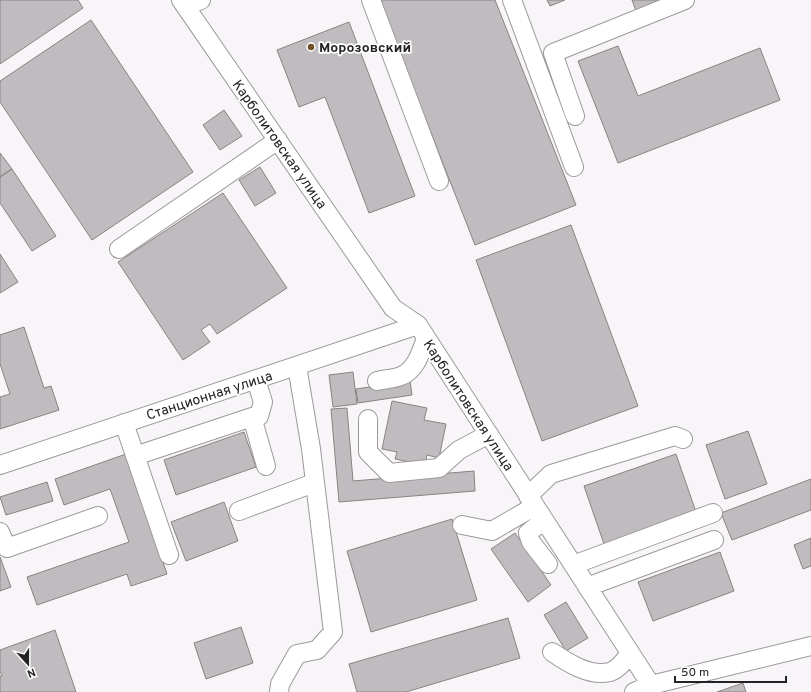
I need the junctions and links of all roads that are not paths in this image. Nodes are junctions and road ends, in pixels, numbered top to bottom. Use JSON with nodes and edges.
{"nodes":[{"id":1,"x":371,"y":0,"type":"edge"},
{"id":2,"x":512,"y":0,"type":"edge"},
{"id":3,"x":685,"y":0,"type":"edge"},
{"id":4,"x":189,"y":2,"type":"edge"},
{"id":5,"x":575,"y":116,"type":"dead end"},
{"id":6,"x":278,"y":140,"type":"junction"},
{"id":7,"x":574,"y":167,"type":"dead end"},
{"id":8,"x":439,"y":182,"type":"dead end"},
{"id":9,"x":119,"y":249,"type":"dead end"},
{"id":10,"x":422,"y":332,"type":"junction"},
{"id":11,"x":297,"y":366,"type":"junction"},
{"id":12,"x":256,"y":380,"type":"junction"},
{"id":13,"x":377,"y":381,"type":"dead end"},
{"id":14,"x":252,"y":417,"type":"junction"},
{"id":15,"x":368,"y":419,"type":"dead end"},
{"id":16,"x":124,"y":423,"type":"junction"},
{"id":17,"x":489,"y":434,"type":"junction"},
{"id":18,"x":683,"y":440,"type":"dead end"},
{"id":19,"x":135,"y":456,"type":"junction"},
{"id":20,"x":0,"y":465,"type":"edge"},
{"id":21,"x":266,"y":466,"type":"dead end"},
{"id":22,"x":314,"y":483,"type":"junction"},
{"id":23,"x":536,"y":507,"type":"junction"},
{"id":24,"x":239,"y":511,"type":"dead end"},
{"id":25,"x":713,"y":513,"type":"dead end"},
{"id":26,"x":98,"y":516,"type":"dead end"},
{"id":27,"x":462,"y":525,"type":"dead end"},
{"id":28,"x":0,"y":532,"type":"edge"},
{"id":29,"x":714,"y":540,"type":"dead end"},
{"id":30,"x":170,"y":555,"type":"dead end"},
{"id":31,"x":548,"y":564,"type":"dead end"},
{"id":32,"x":573,"y":566,"type":"junction"},
{"id":33,"x":587,"y":586,"type":"junction"},
{"id":34,"x":811,"y":646,"type":"edge"},
{"id":35,"x":552,"y":652,"type":"dead end"},
{"id":36,"x":630,"y":654,"type":"junction"},
{"id":37,"x":651,"y":685,"type":"junction"},
{"id":38,"x":279,"y":692,"type":"edge"},
{"id":39,"x":634,"y":692,"type":"edge"}],
"edges":[{"from":1,"to":8,"type":"street"},
{"from":2,"to":7,"type":"street"},
{"from":3,"to":5,"type":"street"},
{"from":4,"to":6,"type":"street","name":"Карболитовская улица"},
{"from":6,"to":9,"type":"street"},
{"from":6,"to":10,"type":"street","name":"Карболитовская улица"},
{"from":10,"to":11,"type":"street","name":"Станционная улица"},
{"from":10,"to":13,"type":"street"},
{"from":10,"to":17,"type":"street","name":"Карболитовская улица"},
{"from":11,"to":12,"type":"street","name":"Станционная улица"},
{"from":11,"to":22,"type":"street"},
{"from":12,"to":14,"type":"street"},
{"from":12,"to":16,"type":"street","name":"Станционная улица"},
{"from":14,"to":19,"type":"street"},
{"from":14,"to":21,"type":"street"},
{"from":15,"to":17,"type":"street"},
{"from":16,"to":19,"type":"street"},
{"from":16,"to":20,"type":"street","name":"Станционная улица"},
{"from":17,"to":23,"type":"street","name":"Карболитовская улица"},
{"from":18,"to":23,"type":"street"},
{"from":19,"to":30,"type":"street"},
{"from":22,"to":24,"type":"street"},
{"from":22,"to":38,"type":"street"},
{"from":23,"to":27,"type":"street"},
{"from":23,"to":31,"type":"street"},
{"from":23,"to":32,"type":"street","name":"Карболитовская улица"},
{"from":25,"to":32,"type":"street"},
{"from":26,"to":28,"type":"street"},
{"from":29,"to":33,"type":"street"},
{"from":32,"to":33,"type":"street","name":"Карболитовская улица"},
{"from":33,"to":36,"type":"street","name":"Карболитовская улица"},
{"from":34,"to":37,"type":"street"},
{"from":35,"to":36,"type":"street"},
{"from":36,"to":37,"type":"street","name":"Карболитовская улица"},
{"from":37,"to":39,"type":"street"}]}
